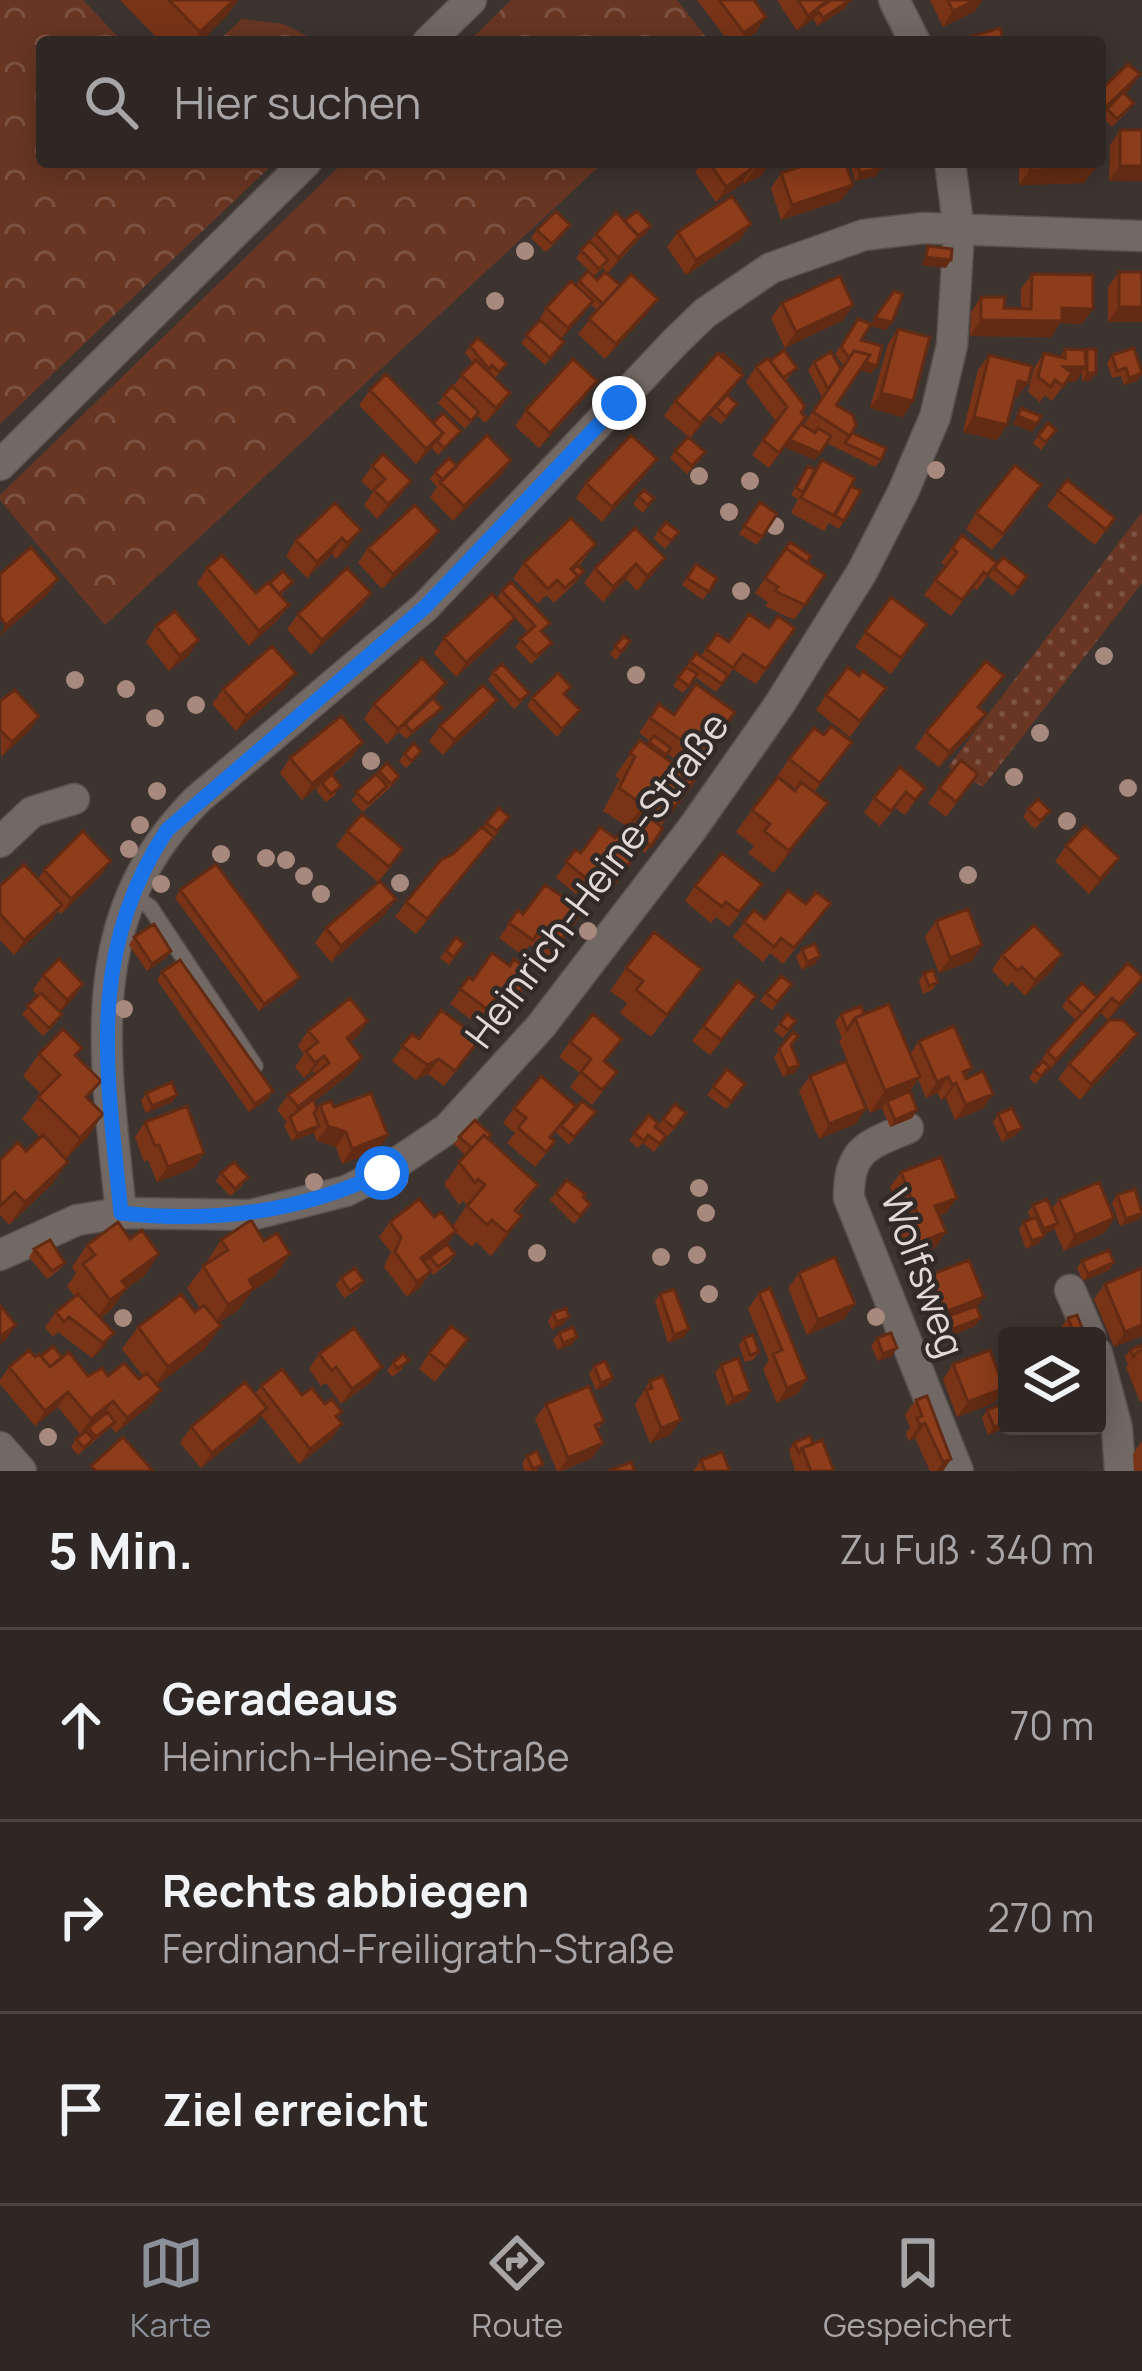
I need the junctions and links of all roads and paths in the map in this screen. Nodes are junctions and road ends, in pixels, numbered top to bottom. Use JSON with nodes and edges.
{"nodes":[{"id":1,"x":471,"y":0,"type":"edge"},
{"id":2,"x":894,"y":0,"type":"edge"},
{"id":3,"x":434,"y":36,"type":"edge"},
{"id":4,"x":912,"y":36,"type":"edge"},
{"id":5,"x":300,"y":168,"type":"edge"},
{"id":6,"x":951,"y":168,"type":"edge"},
{"id":7,"x":959,"y":231,"type":"junction"},
{"id":8,"x":1142,"y":236,"type":"edge"},
{"id":9,"x":0,"y":465,"type":"edge"},
{"id":10,"x":74,"y":799,"type":"dead end"},
{"id":11,"x":0,"y":842,"type":"edge"},
{"id":12,"x":132,"y":895,"type":"junction"},
{"id":13,"x":255,"y":1066,"type":"edge"},
{"id":14,"x":908,"y":1128,"type":"dead end"},
{"id":15,"x":121,"y":1213,"type":"junction"},
{"id":16,"x":0,"y":1255,"type":"edge"},
{"id":17,"x":1070,"y":1291,"type":"dead end"},
{"id":18,"x":1086,"y":1327,"type":"edge"},
{"id":19,"x":1106,"y":1385,"type":"edge"},
{"id":20,"x":0,"y":1447,"type":"edge"},
{"id":21,"x":21,"y":1471,"type":"edge"},
{"id":22,"x":958,"y":1471,"type":"edge"},
{"id":23,"x":1120,"y":1471,"type":"edge"}],
"edges":[{"from":1,"to":3,"type":"street"},
{"from":2,"to":4,"type":"street"},
{"from":5,"to":9,"type":"street"},
{"from":6,"to":7,"type":"street","name":"Heinrich-Heine-Straße"},
{"from":7,"to":8,"type":"street"},
{"from":7,"to":12,"type":"street"},
{"from":7,"to":15,"type":"street","name":"Heinrich-Heine-Straße"},
{"from":10,"to":11,"type":"street"},
{"from":12,"to":13,"type":"lane"},
{"from":12,"to":15,"type":"street"},
{"from":14,"to":22,"type":"street","name":"Wolfsweg"},
{"from":15,"to":16,"type":"street","name":"Heinrich-Heine-Straße"},
{"from":17,"to":18,"type":"street"},
{"from":19,"to":23,"type":"street"},
{"from":20,"to":21,"type":"street"}]}
